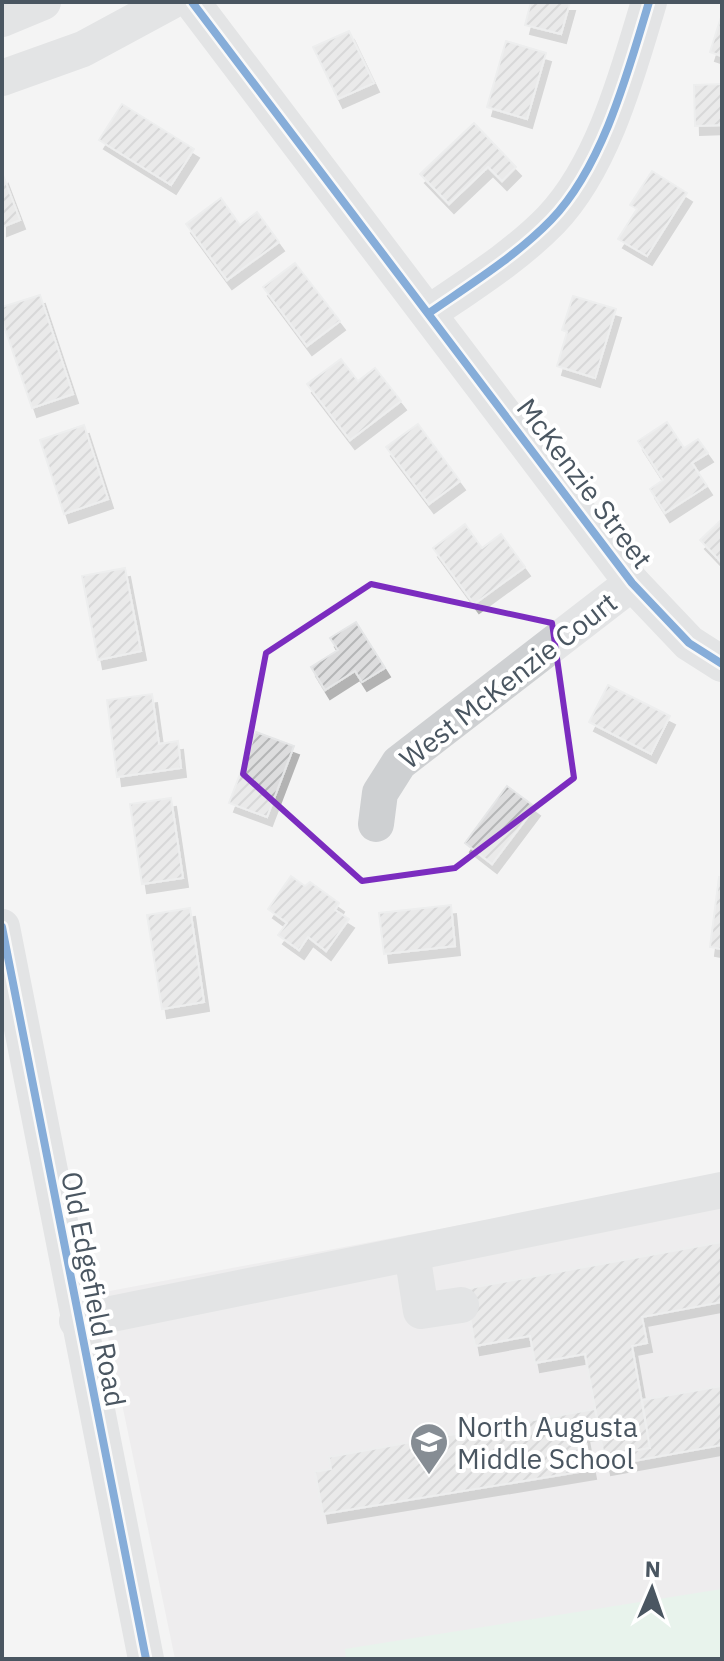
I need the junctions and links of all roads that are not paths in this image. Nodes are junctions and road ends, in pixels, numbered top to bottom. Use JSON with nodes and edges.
{"nodes":[{"id":1,"x":43,"y":2,"type":"edge"},
{"id":2,"x":170,"y":2,"type":"edge"},
{"id":3,"x":192,"y":2,"type":"edge"},
{"id":4,"x":649,"y":2,"type":"edge"},
{"id":5,"x":2,"y":19,"type":"edge"},
{"id":6,"x":2,"y":78,"type":"edge"},
{"id":7,"x":429,"y":313,"type":"junction"},
{"id":8,"x":632,"y":583,"type":"junction"},
{"id":9,"x":722,"y":664,"type":"edge"},
{"id":10,"x":376,"y":824,"type":"dead end"},
{"id":11,"x":2,"y":927,"type":"edge"},
{"id":12,"x":722,"y":1190,"type":"edge"},
{"id":13,"x":412,"y":1253,"type":"junction"},
{"id":14,"x":461,"y":1305,"type":"dead end"},
{"id":15,"x":77,"y":1321,"type":"junction"},
{"id":16,"x":146,"y":1659,"type":"edge"}],
"edges":[{"from":1,"to":5,"type":"street"},
{"from":2,"to":6,"type":"street"},
{"from":3,"to":7,"type":"street","name":"McKenzie Street"},
{"from":4,"to":7,"type":"street"},
{"from":7,"to":8,"type":"street","name":"McKenzie Street"},
{"from":8,"to":9,"type":"street","name":"McKenzie Street"},
{"from":8,"to":10,"type":"street","name":"West McKenzie Court"},
{"from":11,"to":15,"type":"street","name":"Old Edgefield Road"},
{"from":12,"to":13,"type":"street"},
{"from":13,"to":14,"type":"street"},
{"from":13,"to":15,"type":"street"},
{"from":15,"to":16,"type":"street","name":"Old Edgefield Road"}]}
